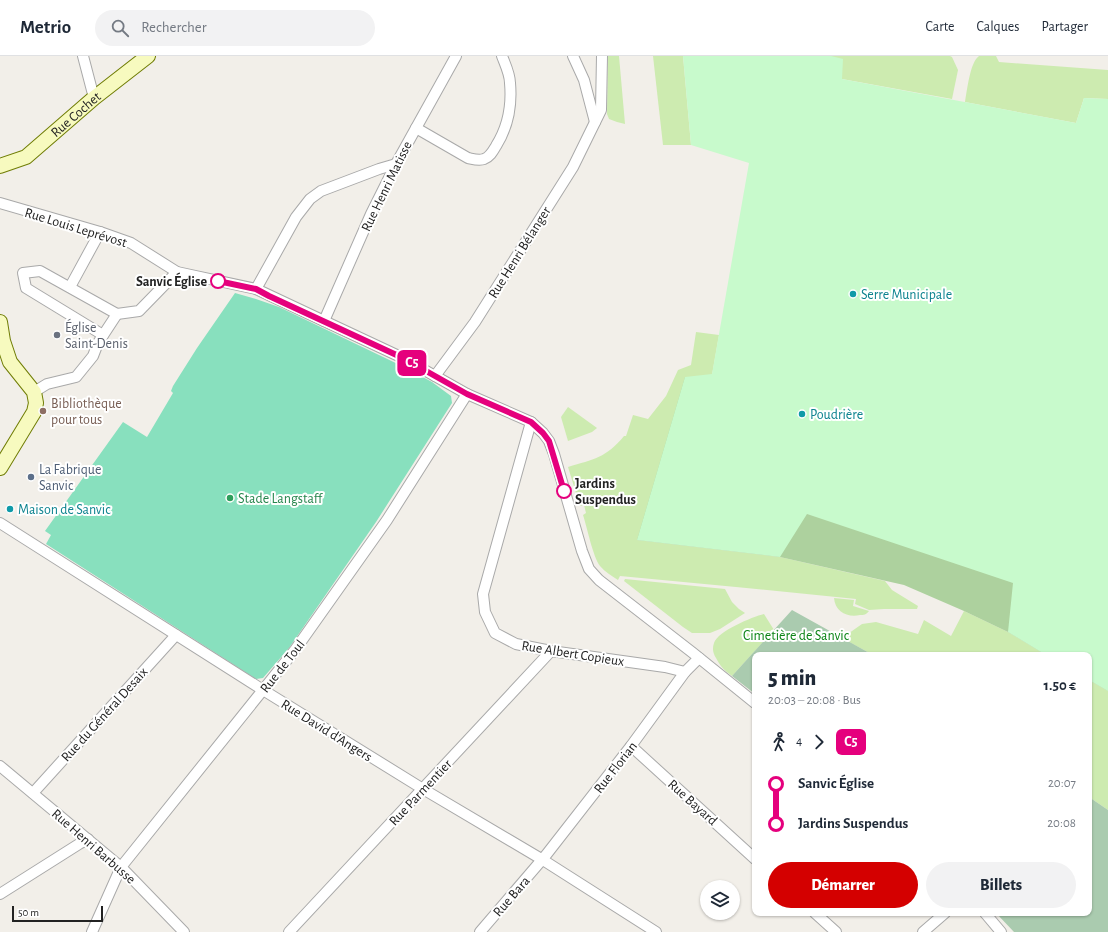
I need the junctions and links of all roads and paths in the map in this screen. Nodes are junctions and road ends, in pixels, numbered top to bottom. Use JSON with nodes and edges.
{"nodes":[{"id":1,"x":83,"y":56,"type":"edge"},
{"id":2,"x":456,"y":56,"type":"edge"},
{"id":3,"x":502,"y":56,"type":"edge"},
{"id":4,"x":573,"y":56,"type":"edge"},
{"id":5,"x":602,"y":56,"type":"edge"},
{"id":6,"x":145,"y":57,"type":"edge"},
{"id":7,"x":94,"y":98,"type":"junction"},
{"id":8,"x":595,"y":122,"type":"junction"},
{"id":9,"x":416,"y":128,"type":"junction"},
{"id":10,"x":396,"y":164,"type":"junction"},
{"id":11,"x":0,"y":166,"type":"edge"},
{"id":12,"x":0,"y":203,"type":"edge"},
{"id":13,"x":100,"y":232,"type":"junction"},
{"id":14,"x":178,"y":272,"type":"junction"},
{"id":15,"x":70,"y":287,"type":"junction"},
{"id":16,"x":256,"y":289,"type":"junction"},
{"id":17,"x":117,"y":314,"type":"junction"},
{"id":18,"x":324,"y":321,"type":"junction"},
{"id":19,"x":0,"y":322,"type":"edge"},
{"id":20,"x":103,"y":335,"type":"junction"},
{"id":21,"x":435,"y":376,"type":"junction"},
{"id":22,"x":34,"y":392,"type":"junction"},
{"id":23,"x":467,"y":394,"type":"junction"},
{"id":24,"x":531,"y":422,"type":"junction"},
{"id":25,"x":0,"y":468,"type":"edge"},
{"id":26,"x":0,"y":523,"type":"edge"},
{"id":27,"x":176,"y":635,"type":"junction"},
{"id":28,"x":551,"y":651,"type":"junction"},
{"id":29,"x":699,"y":658,"type":"junction"},
{"id":30,"x":684,"y":672,"type":"junction"},
{"id":31,"x":263,"y":690,"type":"junction"},
{"id":32,"x":752,"y":701,"type":"edge"},
{"id":33,"x":632,"y":746,"type":"junction"},
{"id":34,"x":0,"y":766,"type":"edge"},
{"id":35,"x":423,"y":789,"type":"junction"},
{"id":36,"x":33,"y":793,"type":"junction"},
{"id":37,"x":88,"y":839,"type":"junction"},
{"id":38,"x":752,"y":856,"type":"edge"},
{"id":39,"x":542,"y":860,"type":"junction"},
{"id":40,"x":121,"y":867,"type":"junction"},
{"id":41,"x":0,"y":894,"type":"edge"},
{"id":42,"x":818,"y":916,"type":"edge"},
{"id":43,"x":942,"y":916,"type":"edge"},
{"id":44,"x":988,"y":916,"type":"edge"},
{"id":45,"x":92,"y":932,"type":"edge"},
{"id":46,"x":184,"y":932,"type":"edge"},
{"id":47,"x":289,"y":932,"type":"edge"},
{"id":48,"x":480,"y":932,"type":"edge"},
{"id":49,"x":656,"y":932,"type":"edge"},
{"id":50,"x":836,"y":932,"type":"edge"},
{"id":51,"x":923,"y":932,"type":"edge"},
{"id":52,"x":1001,"y":932,"type":"edge"}],
"edges":[{"from":1,"to":7,"type":"street"},
{"from":2,"to":9,"type":"street","name":"Rue Henri Matisse"},
{"from":3,"to":9,"type":"street"},
{"from":4,"to":8,"type":"street"},
{"from":5,"to":8,"type":"street","name":"Rue Henri Bélanger"},
{"from":6,"to":7,"type":"street","name":"Rue Cochet"},
{"from":7,"to":11,"type":"street","name":"Rue Cochet"},
{"from":8,"to":21,"type":"street","name":"Rue Henri Bélanger"},
{"from":9,"to":10,"type":"street","name":"Rue Henri Matisse"},
{"from":10,"to":16,"type":"street"},
{"from":10,"to":18,"type":"street","name":"Rue Henri Matisse"},
{"from":12,"to":13,"type":"street","name":"Rue Louis Leprévost"},
{"from":13,"to":14,"type":"street","name":"Rue Louis Leprévost"},
{"from":13,"to":15,"type":"street"},
{"from":14,"to":16,"type":"street","name":"Rue Louis Leprévost"},
{"from":14,"to":17,"type":"street"},
{"from":15,"to":17,"type":"street"},
{"from":15,"to":20,"type":"street"},
{"from":16,"to":18,"type":"street","name":"Rue Louis Leprévost"},
{"from":17,"to":20,"type":"street"},
{"from":18,"to":21,"type":"street","name":"Rue Louis Leprévost"},
{"from":19,"to":22,"type":"street"},
{"from":20,"to":22,"type":"street"},
{"from":21,"to":23,"type":"street"},
{"from":22,"to":25,"type":"street"},
{"from":23,"to":24,"type":"street"},
{"from":23,"to":31,"type":"street","name":"Rue de Toul"},
{"from":24,"to":28,"type":"street","name":"Rue Albert Copieux"},
{"from":24,"to":29,"type":"street"},
{"from":26,"to":27,"type":"street","name":"Rue David d'Angers"},
{"from":27,"to":31,"type":"street","name":"Rue David d'Angers"},
{"from":27,"to":36,"type":"street","name":"Rue du Général Desaix"},
{"from":28,"to":30,"type":"street","name":"Rue Albert Copieux"},
{"from":28,"to":35,"type":"street","name":"Rue Parmentier"},
{"from":29,"to":30,"type":"street"},
{"from":29,"to":32,"type":"street"},
{"from":30,"to":33,"type":"street","name":"Rue Florian"},
{"from":31,"to":35,"type":"street","name":"Rue David d'Angers"},
{"from":31,"to":40,"type":"street","name":"Rue de Toul"},
{"from":33,"to":38,"type":"street","name":"Rue Bayard"},
{"from":33,"to":39,"type":"street","name":"Rue Florian"},
{"from":34,"to":36,"type":"street","name":"Rue Henri Barbusse"},
{"from":35,"to":39,"type":"street","name":"Rue David d'Angers"},
{"from":35,"to":47,"type":"street","name":"Rue Parmentier"},
{"from":36,"to":37,"type":"street","name":"Rue Henri Barbusse"},
{"from":37,"to":40,"type":"street","name":"Rue Henri Barbusse"},
{"from":37,"to":41,"type":"street"},
{"from":39,"to":48,"type":"street","name":"Rue Bara"},
{"from":39,"to":49,"type":"street","name":"Rue David d'Angers"},
{"from":40,"to":45,"type":"street","name":"Rue de Toul"},
{"from":40,"to":46,"type":"street","name":"Rue Henri Barbusse"},
{"from":42,"to":50,"type":"street"},
{"from":43,"to":51,"type":"street"},
{"from":44,"to":52,"type":"street"}]}
